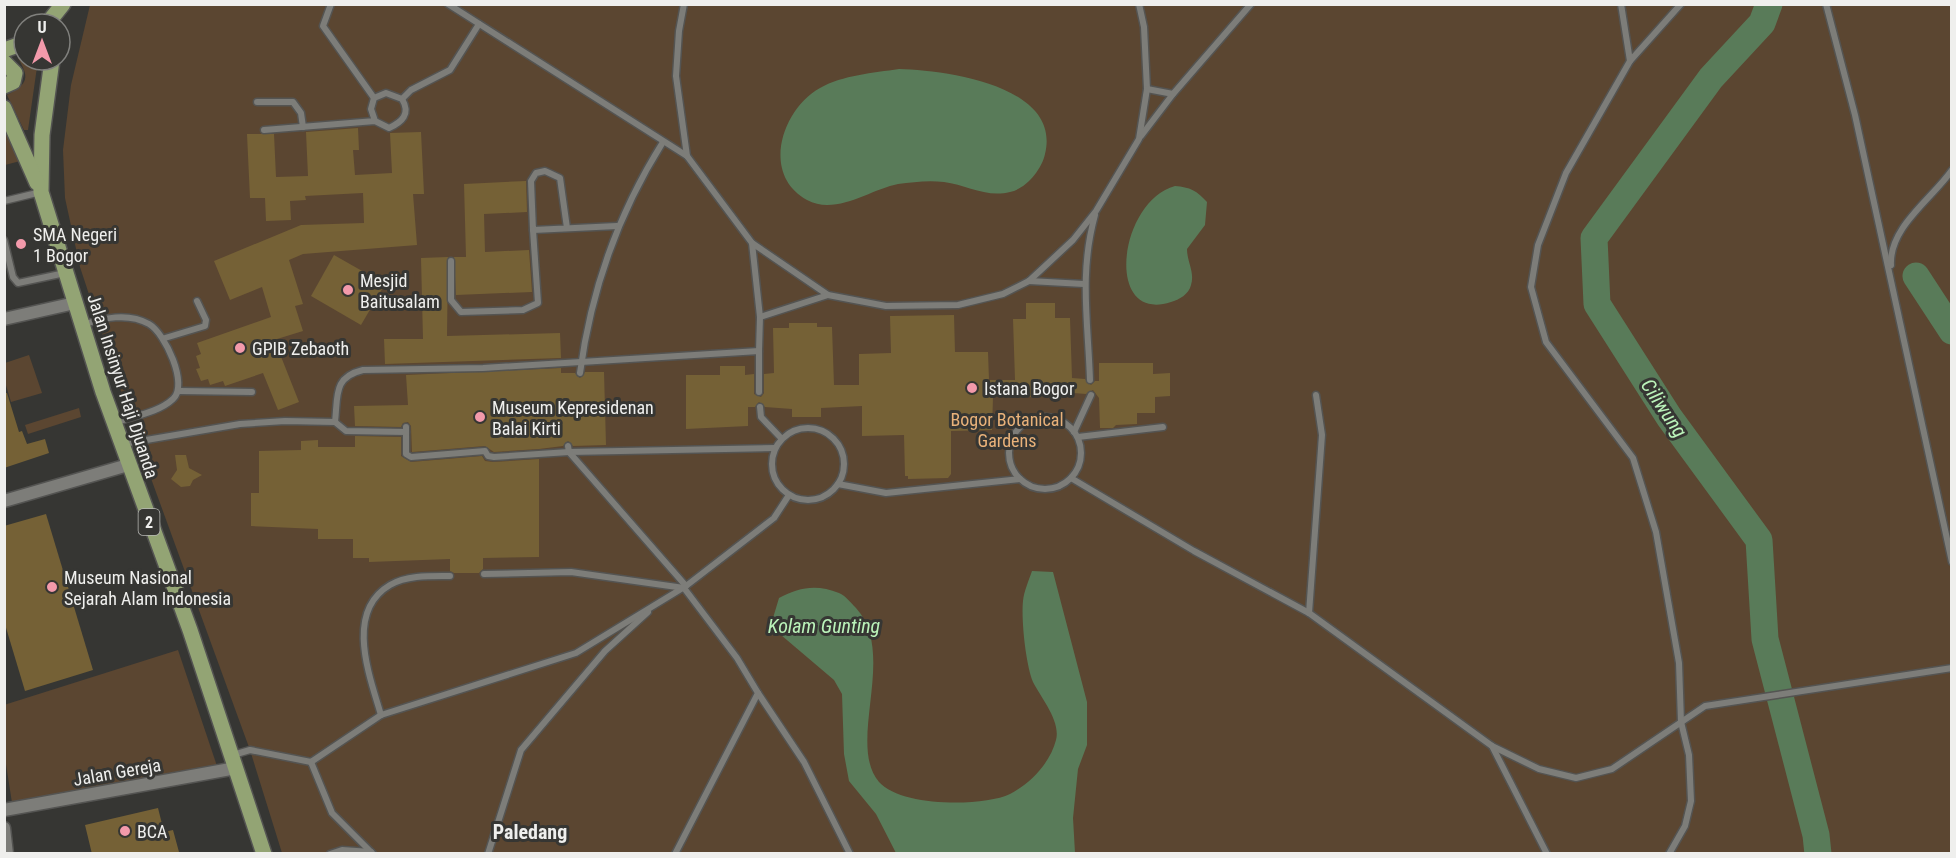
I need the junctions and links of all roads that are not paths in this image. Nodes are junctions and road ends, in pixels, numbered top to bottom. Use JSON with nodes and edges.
{"nodes":[{"id":1,"x":331,"y":4,"type":"edge"},
{"id":2,"x":448,"y":4,"type":"edge"},
{"id":3,"x":684,"y":4,"type":"edge"},
{"id":4,"x":1139,"y":4,"type":"edge"},
{"id":5,"x":1251,"y":4,"type":"edge"},
{"id":6,"x":1622,"y":4,"type":"edge"},
{"id":7,"x":1681,"y":4,"type":"edge"},
{"id":8,"x":1826,"y":4,"type":"edge"},
{"id":9,"x":479,"y":24,"type":"junction"},
{"id":10,"x":4,"y":62,"type":"edge"},
{"id":11,"x":1630,"y":62,"type":"junction"},
{"id":12,"x":50,"y":72,"type":"edge"},
{"id":13,"x":1147,"y":84,"type":"junction"},
{"id":14,"x":4,"y":86,"type":"edge"},
{"id":15,"x":1173,"y":94,"type":"junction"},
{"id":16,"x":374,"y":98,"type":"junction"},
{"id":17,"x":402,"y":99,"type":"junction"},
{"id":18,"x":257,"y":102,"type":"dead end"},
{"id":19,"x":4,"y":108,"type":"edge"},
{"id":20,"x":375,"y":121,"type":"junction"},
{"id":21,"x":303,"y":127,"type":"junction"},
{"id":22,"x":264,"y":129,"type":"dead end"},
{"id":23,"x":1139,"y":139,"type":"junction"},
{"id":24,"x":663,"y":142,"type":"junction"},
{"id":25,"x":687,"y":156,"type":"junction"},
{"id":26,"x":1952,"y":170,"type":"edge"},
{"id":27,"x":40,"y":190,"type":"junction"},
{"id":28,"x":4,"y":201,"type":"edge"},
{"id":29,"x":1096,"y":212,"type":"junction"},
{"id":30,"x":617,"y":226,"type":"junction"},
{"id":31,"x":567,"y":228,"type":"junction"},
{"id":32,"x":533,"y":230,"type":"junction"},
{"id":33,"x":4,"y":240,"type":"edge"},
{"id":34,"x":752,"y":243,"type":"junction"},
{"id":35,"x":451,"y":261,"type":"dead end"},
{"id":36,"x":65,"y":273,"type":"junction"},
{"id":37,"x":1889,"y":274,"type":"junction"},
{"id":38,"x":1029,"y":280,"type":"junction"},
{"id":39,"x":1084,"y":284,"type":"junction"},
{"id":40,"x":828,"y":295,"type":"junction"},
{"id":41,"x":197,"y":301,"type":"dead end"},
{"id":42,"x":75,"y":303,"type":"junction"},
{"id":43,"x":760,"y":317,"type":"junction"},
{"id":44,"x":4,"y":319,"type":"edge"},
{"id":45,"x":81,"y":325,"type":"junction"},
{"id":46,"x":165,"y":338,"type":"junction"},
{"id":47,"x":759,"y":351,"type":"junction"},
{"id":48,"x":581,"y":362,"type":"junction"},
{"id":49,"x":483,"y":368,"type":"junction"},
{"id":50,"x":580,"y":373,"type":"dead end"},
{"id":51,"x":483,"y":376,"type":"dead end"},
{"id":52,"x":1089,"y":380,"type":"dead end"},
{"id":53,"x":180,"y":391,"type":"junction"},
{"id":54,"x":252,"y":392,"type":"dead end"},
{"id":55,"x":759,"y":392,"type":"dead end"},
{"id":56,"x":1090,"y":395,"type":"dead end"},
{"id":57,"x":1316,"y":395,"type":"dead end"},
{"id":58,"x":760,"y":407,"type":"dead end"},
{"id":59,"x":334,"y":422,"type":"junction"},
{"id":60,"x":114,"y":423,"type":"junction"},
{"id":61,"x":1163,"y":427,"type":"dead end"},
{"id":62,"x":1076,"y":435,"type":"junction"},
{"id":63,"x":781,"y":438,"type":"junction"},
{"id":64,"x":121,"y":444,"type":"junction"},
{"id":65,"x":775,"y":448,"type":"junction"},
{"id":66,"x":569,"y":449,"type":"junction"},
{"id":67,"x":128,"y":465,"type":"junction"},
{"id":68,"x":1071,"y":478,"type":"junction"},
{"id":69,"x":1020,"y":479,"type":"junction"},
{"id":70,"x":838,"y":484,"type":"junction"},
{"id":71,"x":789,"y":495,"type":"junction"},
{"id":72,"x":4,"y":501,"type":"edge"},
{"id":73,"x":1952,"y":562,"type":"edge"},
{"id":74,"x":484,"y":574,"type":"dead end"},
{"id":75,"x":450,"y":576,"type":"dead end"},
{"id":76,"x":685,"y":587,"type":"junction"},
{"id":77,"x":660,"y":602,"type":"junction"},
{"id":78,"x":1309,"y":613,"type":"junction"},
{"id":79,"x":1952,"y":668,"type":"edge"},
{"id":80,"x":759,"y":693,"type":"junction"},
{"id":81,"x":381,"y":715,"type":"junction"},
{"id":82,"x":1681,"y":722,"type":"junction"},
{"id":83,"x":1492,"y":746,"type":"junction"},
{"id":84,"x":234,"y":762,"type":"junction"},
{"id":85,"x":311,"y":762,"type":"junction"},
{"id":86,"x":4,"y":810,"type":"edge"},
{"id":87,"x":4,"y":828,"type":"edge"},
{"id":88,"x":372,"y":853,"type":"edge"},
{"id":89,"x":7,"y":854,"type":"edge"},
{"id":90,"x":264,"y":854,"type":"edge"},
{"id":91,"x":330,"y":854,"type":"edge"},
{"id":92,"x":488,"y":854,"type":"edge"},
{"id":93,"x":675,"y":854,"type":"edge"},
{"id":94,"x":850,"y":854,"type":"edge"},
{"id":95,"x":1547,"y":854,"type":"edge"},
{"id":96,"x":1670,"y":854,"type":"edge"}],
"edges":[{"from":1,"to":16,"type":"lane"},
{"from":2,"to":9,"type":"lane"},
{"from":3,"to":25,"type":"lane"},
{"from":4,"to":13,"type":"lane"},
{"from":5,"to":15,"type":"lane"},
{"from":6,"to":11,"type":"lane"},
{"from":7,"to":11,"type":"lane"},
{"from":8,"to":37,"type":"lane"},
{"from":9,"to":17,"type":"lane"},
{"from":9,"to":24,"type":"lane"},
{"from":10,"to":14,"type":"main road"},
{"from":11,"to":82,"type":"lane"},
{"from":12,"to":27,"type":"main road","name":"Jalan Insinyur Haji Djuanda","number":"2"},
{"from":13,"to":15,"type":"lane"},
{"from":13,"to":23,"type":"lane"},
{"from":15,"to":23,"type":"lane"},
{"from":16,"to":17,"type":"lane"},
{"from":16,"to":20,"type":"lane"},
{"from":17,"to":20,"type":"lane"},
{"from":18,"to":21,"type":"lane"},
{"from":19,"to":27,"type":"main road"},
{"from":20,"to":21,"type":"lane"},
{"from":21,"to":22,"type":"lane"},
{"from":23,"to":29,"type":"lane"},
{"from":24,"to":25,"type":"lane"},
{"from":24,"to":30,"type":"lane"},
{"from":25,"to":34,"type":"lane"},
{"from":26,"to":37,"type":"lane"},
{"from":27,"to":28,"type":"lane"},
{"from":27,"to":36,"type":"main road","name":"Jalan Insinyur Haji Djuanda","number":"2"},
{"from":29,"to":38,"type":"lane"},
{"from":29,"to":39,"type":"lane"},
{"from":30,"to":31,"type":"lane"},
{"from":30,"to":48,"type":"lane"},
{"from":31,"to":32,"type":"lane"},
{"from":31,"to":32,"type":"lane"},
{"from":32,"to":35,"type":"lane"},
{"from":33,"to":36,"type":"lane"},
{"from":34,"to":40,"type":"lane"},
{"from":34,"to":43,"type":"lane"},
{"from":36,"to":42,"type":"main road","name":"Jalan Insinyur Haji Djuanda","number":"2"},
{"from":37,"to":73,"type":"lane"},
{"from":38,"to":39,"type":"lane"},
{"from":38,"to":40,"type":"lane"},
{"from":39,"to":52,"type":"lane"},
{"from":40,"to":43,"type":"lane"},
{"from":41,"to":46,"type":"lane"},
{"from":42,"to":44,"type":"street"},
{"from":42,"to":45,"type":"main road","name":"Jalan Insinyur Haji Djuanda","number":"2"},
{"from":43,"to":47,"type":"lane"},
{"from":45,"to":46,"type":"lane"},
{"from":45,"to":60,"type":"main road","name":"Jalan Insinyur Haji Djuanda","number":"2"},
{"from":46,"to":53,"type":"lane"},
{"from":47,"to":48,"type":"lane"},
{"from":47,"to":55,"type":"lane"},
{"from":48,"to":49,"type":"lane"},
{"from":48,"to":50,"type":"lane"},
{"from":49,"to":51,"type":"lane"},
{"from":49,"to":59,"type":"lane"},
{"from":53,"to":54,"type":"lane"},
{"from":53,"to":60,"type":"lane"},
{"from":56,"to":62,"type":"lane"},
{"from":57,"to":78,"type":"lane"},
{"from":58,"to":63,"type":"lane"},
{"from":59,"to":64,"type":"lane"},
{"from":59,"to":66,"type":"lane"},
{"from":60,"to":64,"type":"main road","name":"Jalan Insinyur Haji Djuanda","number":"2"},
{"from":61,"to":62,"type":"lane"},
{"from":62,"to":68,"type":"lane"},
{"from":62,"to":69,"type":"lane"},
{"from":63,"to":65,"type":"lane"},
{"from":63,"to":70,"type":"lane"},
{"from":64,"to":67,"type":"main road","name":"Jalan Insinyur Haji Djuanda","number":"2"},
{"from":65,"to":66,"type":"lane"},
{"from":65,"to":71,"type":"lane"},
{"from":66,"to":76,"type":"lane"},
{"from":67,"to":72,"type":"street"},
{"from":67,"to":84,"type":"main road","name":"Jalan Insinyur Haji Djuanda","number":"2"},
{"from":68,"to":69,"type":"lane"},
{"from":68,"to":78,"type":"lane"},
{"from":69,"to":70,"type":"lane"},
{"from":70,"to":71,"type":"lane"},
{"from":71,"to":76,"type":"lane"},
{"from":74,"to":76,"type":"lane"},
{"from":75,"to":81,"type":"lane"},
{"from":76,"to":77,"type":"lane"},
{"from":76,"to":80,"type":"lane"},
{"from":77,"to":81,"type":"lane"},
{"from":77,"to":92,"type":"lane"},
{"from":78,"to":83,"type":"lane"},
{"from":79,"to":82,"type":"lane"},
{"from":80,"to":93,"type":"lane"},
{"from":80,"to":94,"type":"lane"},
{"from":81,"to":85,"type":"lane"},
{"from":82,"to":83,"type":"lane"},
{"from":82,"to":96,"type":"lane"},
{"from":83,"to":95,"type":"lane"},
{"from":84,"to":85,"type":"lane"},
{"from":84,"to":86,"type":"street","name":"Jalan Gereja"},
{"from":84,"to":90,"type":"main road","name":"Jalan Insinyur Haji Djuanda","number":"2"},
{"from":85,"to":88,"type":"lane"},
{"from":87,"to":89,"type":"street"},
{"from":88,"to":91,"type":"lane"}]}
